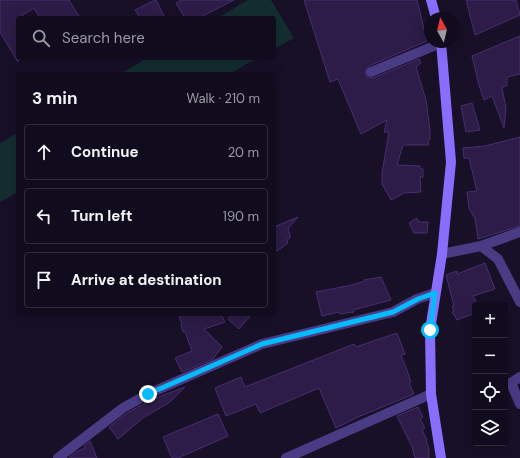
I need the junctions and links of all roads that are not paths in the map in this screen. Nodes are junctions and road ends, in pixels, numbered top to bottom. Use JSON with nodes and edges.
{"nodes":[{"id":1,"x":432,"y":0,"type":"edge"},
{"id":2,"x":435,"y":12,"type":"edge"},
{"id":3,"x":427,"y":48,"type":"edge"},
{"id":4,"x":442,"y":48,"type":"edge"},
{"id":5,"x":371,"y":72,"type":"dead end"},
{"id":6,"x":520,"y":232,"type":"edge"},
{"id":7,"x":482,"y":246,"type":"junction"},
{"id":8,"x":442,"y":254,"type":"junction"},
{"id":9,"x":435,"y":293,"type":"junction"},
{"id":10,"x":520,"y":302,"type":"edge"},
{"id":11,"x":520,"y":377,"type":"edge"},
{"id":12,"x":431,"y":394,"type":"junction"},
{"id":13,"x":520,"y":404,"type":"edge"},
{"id":14,"x":58,"y":458,"type":"edge"},
{"id":15,"x":286,"y":458,"type":"edge"},
{"id":16,"x":441,"y":458,"type":"edge"}],
"edges":[{"from":1,"to":2,"type":"main road"},
{"from":3,"to":5,"type":"street"},
{"from":4,"to":8,"type":"main road"},
{"from":6,"to":7,"type":"street"},
{"from":7,"to":8,"type":"street"},
{"from":7,"to":10,"type":"street"},
{"from":8,"to":9,"type":"main road"},
{"from":9,"to":12,"type":"main road"},
{"from":9,"to":14,"type":"street"},
{"from":11,"to":13,"type":"street"},
{"from":12,"to":15,"type":"street"},
{"from":12,"to":16,"type":"main road"}]}
